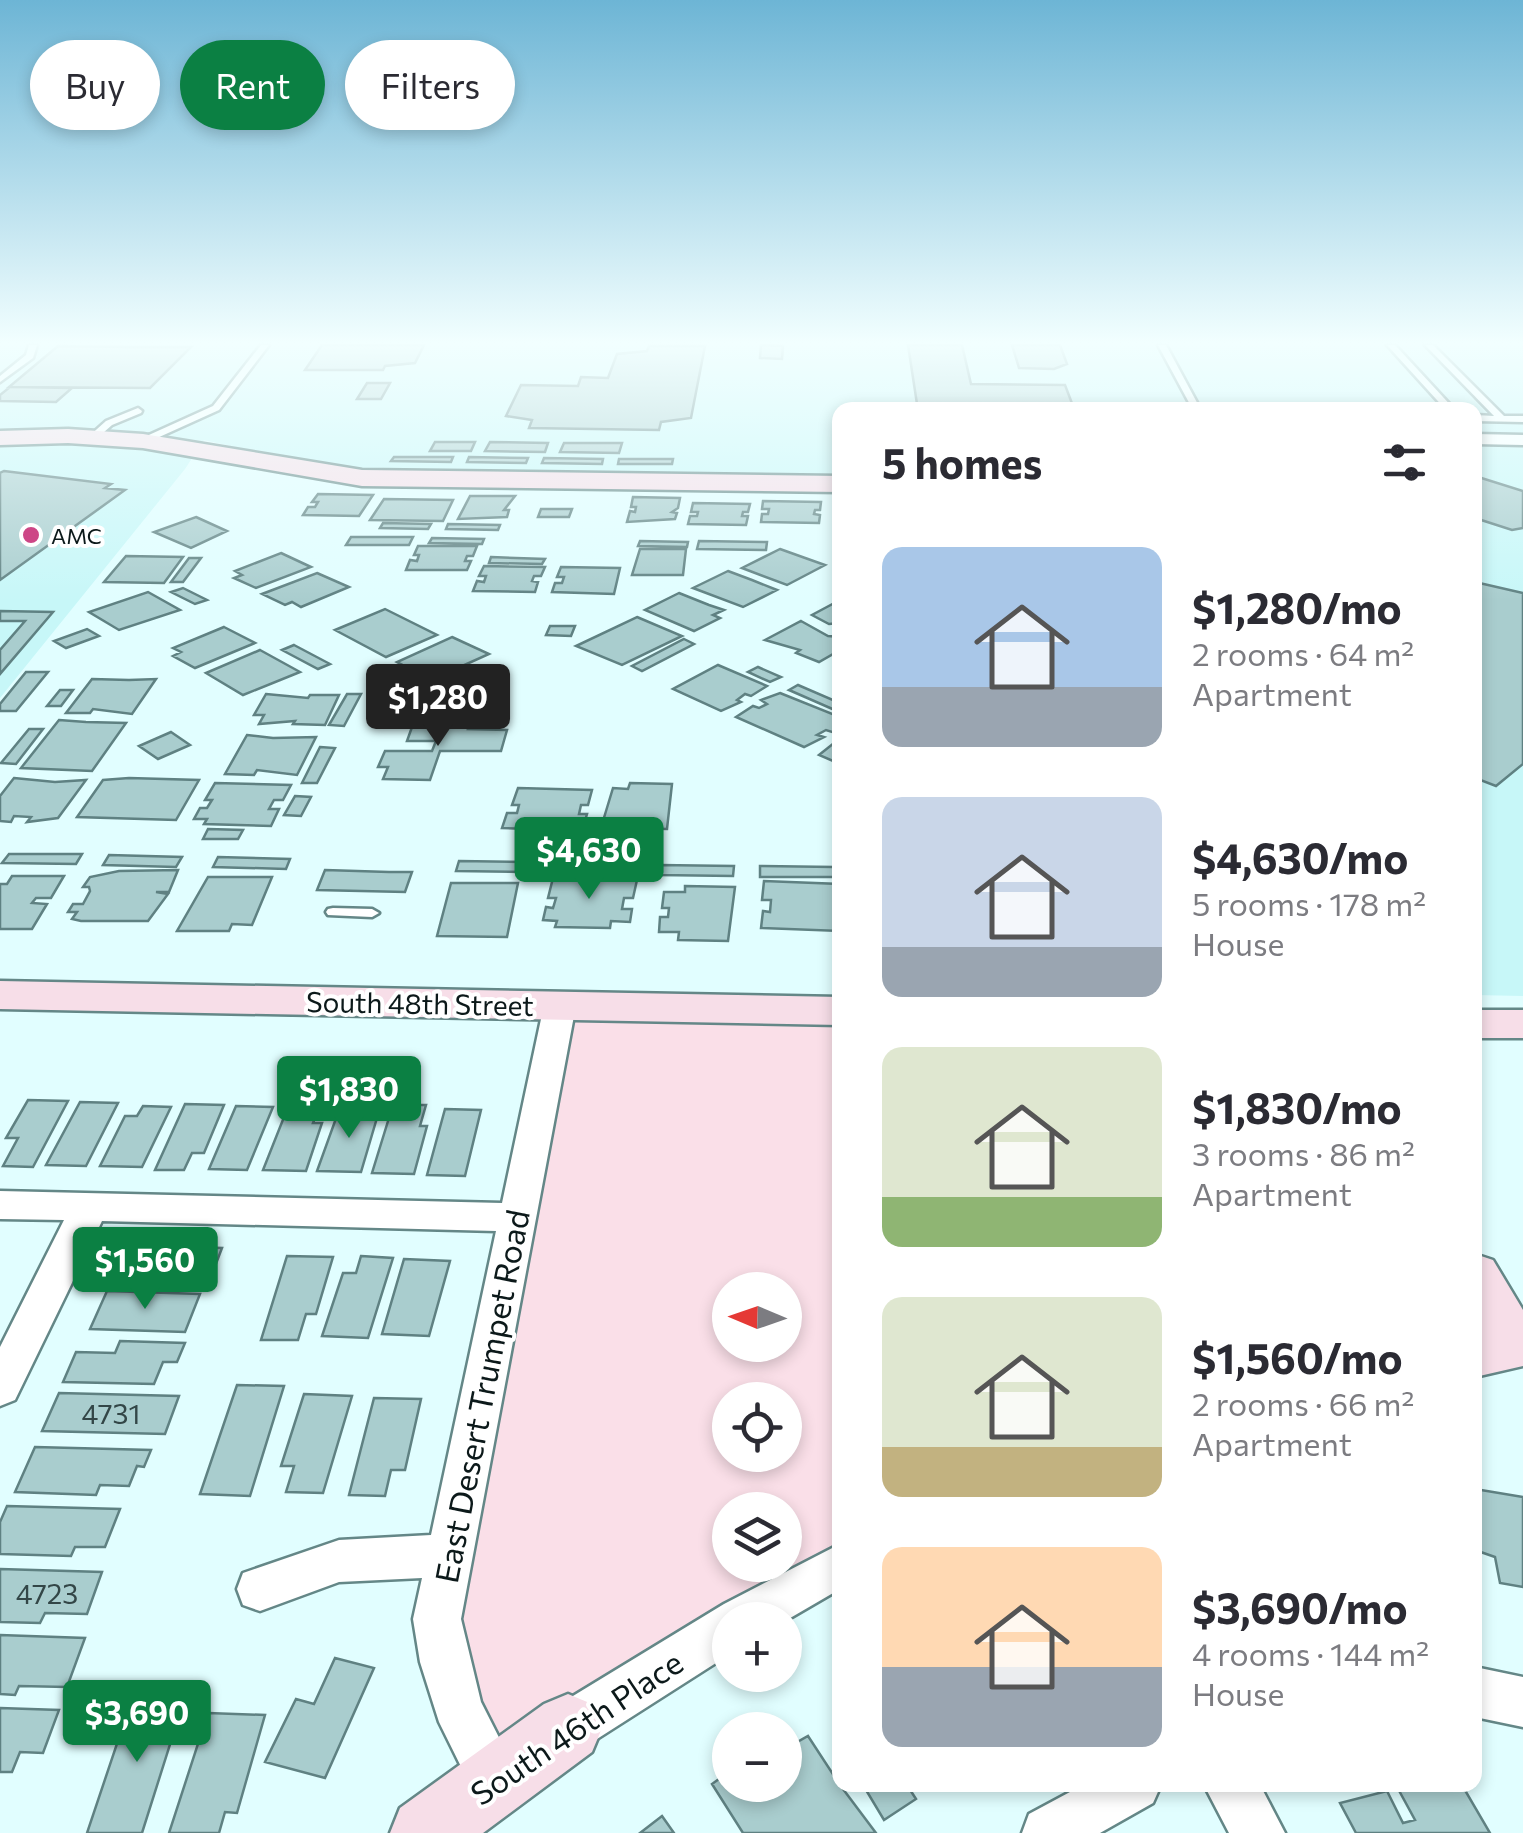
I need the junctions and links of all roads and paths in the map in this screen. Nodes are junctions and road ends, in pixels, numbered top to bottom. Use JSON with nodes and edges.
{"nodes":[{"id":1,"x":56,"y":431,"type":"edge"},
{"id":2,"x":94,"y":431,"type":"edge"},
{"id":3,"x":166,"y":431,"type":"edge"},
{"id":4,"x":80,"y":437,"type":"junction"},
{"id":5,"x":0,"y":438,"type":"edge"},
{"id":6,"x":1482,"y":439,"type":"edge"},
{"id":7,"x":1523,"y":440,"type":"edge"},
{"id":8,"x":143,"y":441,"type":"junction"},
{"id":9,"x":832,"y":484,"type":"edge"},
{"id":10,"x":333,"y":912,"type":"dead end"},
{"id":11,"x":372,"y":913,"type":"dead end"},
{"id":12,"x":0,"y":995,"type":"edge"},
{"id":13,"x":560,"y":1005,"type":"junction"},
{"id":14,"x":832,"y":1011,"type":"edge"},
{"id":15,"x":1482,"y":1024,"type":"edge"},
{"id":16,"x":1523,"y":1024,"type":"edge"},
{"id":17,"x":0,"y":1205,"type":"edge"},
{"id":18,"x":90,"y":1207,"type":"junction"},
{"id":19,"x":518,"y":1216,"type":"junction"},
{"id":20,"x":1482,"y":1288,"type":"edge"},
{"id":21,"x":1506,"y":1350,"type":"edge"},
{"id":22,"x":0,"y":1388,"type":"edge"},
{"id":23,"x":447,"y":1556,"type":"junction"},
{"id":24,"x":832,"y":1569,"type":"edge"},
{"id":25,"x":260,"y":1589,"type":"dead end"},
{"id":26,"x":773,"y":1602,"type":"edge"},
{"id":27,"x":712,"y":1637,"type":"edge"},
{"id":28,"x":1482,"y":1693,"type":"edge"},
{"id":29,"x":1523,"y":1702,"type":"edge"},
{"id":30,"x":568,"y":1728,"type":"joint"},
{"id":31,"x":494,"y":1780,"type":"junction"},
{"id":32,"x":1122,"y":1792,"type":"edge"},
{"id":33,"x":1234,"y":1792,"type":"edge"},
{"id":34,"x":425,"y":1833,"type":"edge"},
{"id":35,"x":1048,"y":1833,"type":"edge"},
{"id":36,"x":1259,"y":1833,"type":"edge"}],
"edges":[{"from":1,"to":4,"type":"street"},
{"from":2,"to":4,"type":"lane"},
{"from":3,"to":8,"type":"lane"},
{"from":4,"to":5,"type":"street"},
{"from":4,"to":8,"type":"street"},
{"from":6,"to":7,"type":"street"},
{"from":8,"to":9,"type":"street"},
{"from":10,"to":11,"type":"lane"},
{"from":12,"to":13,"type":"street","name":"South 48th Street"},
{"from":13,"to":14,"type":"street","name":"South 48th Street"},
{"from":13,"to":19,"type":"street","name":"East Desert Trumpet Road"},
{"from":15,"to":16,"type":"street"},
{"from":17,"to":18,"type":"street"},
{"from":18,"to":19,"type":"street"},
{"from":18,"to":22,"type":"street"},
{"from":19,"to":23,"type":"street","name":"East Desert Trumpet Road"},
{"from":20,"to":21,"type":"street"},
{"from":23,"to":25,"type":"street"},
{"from":23,"to":31,"type":"street","name":"East Desert Trumpet Road"},
{"from":24,"to":26,"type":"street"},
{"from":27,"to":30,"type":"street","name":"South 46th Place"},
{"from":28,"to":29,"type":"street"},
{"from":30,"to":31,"type":"street","name":"South 46th Place"},
{"from":31,"to":34,"type":"street","name":"South 46th Place"},
{"from":32,"to":35,"type":"street"},
{"from":33,"to":36,"type":"street"}]}
